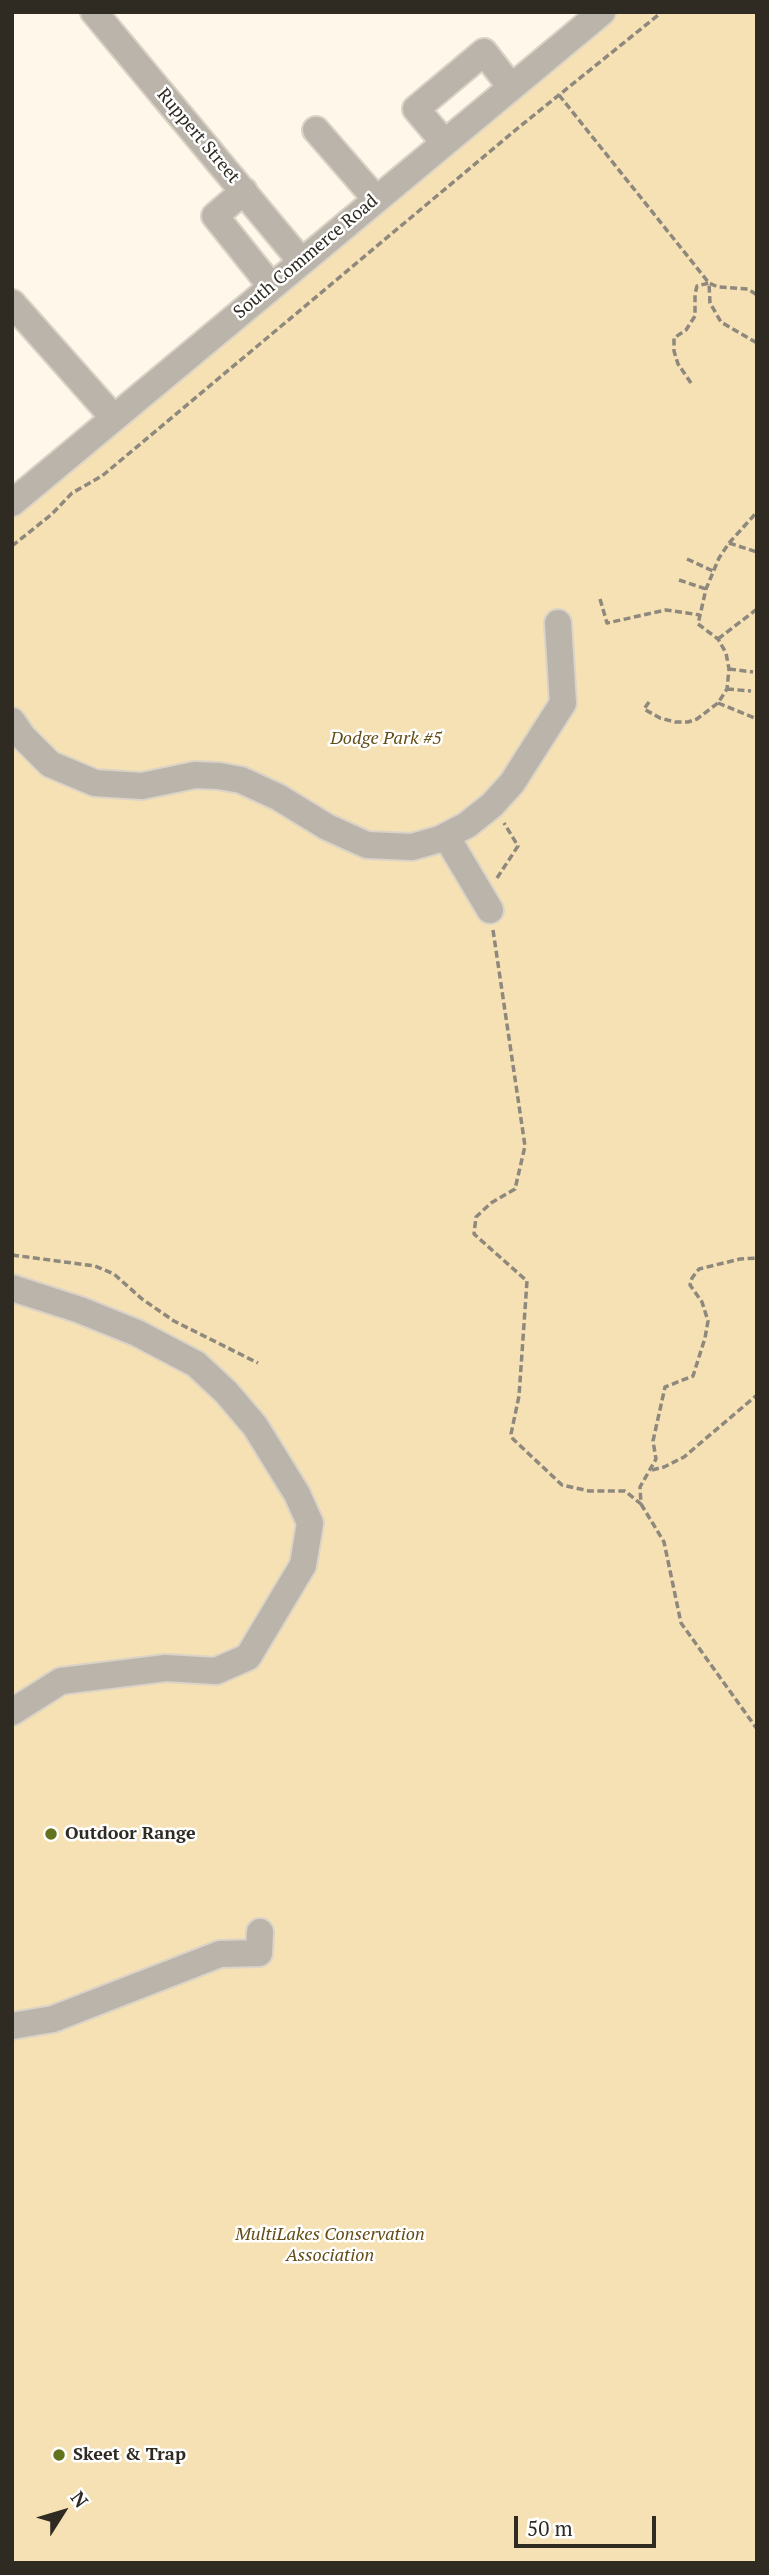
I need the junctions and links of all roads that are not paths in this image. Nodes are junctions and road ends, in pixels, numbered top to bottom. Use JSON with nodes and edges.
{"nodes":[{"id":1,"x":94,"y":12,"type":"edge"},
{"id":2,"x":585,"y":18,"type":"edge"},
{"id":3,"x":511,"y":87,"type":"junction"},
{"id":4,"x":316,"y":130,"type":"dead end"},
{"id":5,"x":444,"y":142,"type":"junction"},
{"id":6,"x":244,"y":191,"type":"junction"},
{"id":7,"x":376,"y":199,"type":"junction"},
{"id":8,"x":301,"y":261,"type":"junction"},
{"id":9,"x":271,"y":286,"type":"junction"},
{"id":10,"x":12,"y":303,"type":"edge"},
{"id":11,"x":114,"y":418,"type":"junction"},
{"id":12,"x":12,"y":503,"type":"edge"},
{"id":13,"x":558,"y":623,"type":"dead end"},
{"id":14,"x":12,"y":721,"type":"edge"},
{"id":15,"x":446,"y":836,"type":"junction"},
{"id":16,"x":490,"y":910,"type":"road end"},
{"id":17,"x":12,"y":1288,"type":"edge"},
{"id":18,"x":12,"y":1712,"type":"edge"},
{"id":19,"x":260,"y":1932,"type":"dead end"},
{"id":20,"x":12,"y":2026,"type":"edge"}],
"edges":[{"from":1,"to":6,"type":"street","name":"Ruppert Street"},
{"from":2,"to":3,"type":"street","name":"South Commerce Road"},
{"from":3,"to":5,"type":"street","name":"South Commerce Road"},
{"from":3,"to":5,"type":"street"},
{"from":4,"to":7,"type":"street"},
{"from":5,"to":7,"type":"street","name":"South Commerce Road"},
{"from":6,"to":8,"type":"street","name":"Ruppert Street"},
{"from":6,"to":9,"type":"street"},
{"from":7,"to":8,"type":"street","name":"South Commerce Road"},
{"from":8,"to":9,"type":"street","name":"South Commerce Road"},
{"from":9,"to":11,"type":"street","name":"South Commerce Road"},
{"from":10,"to":11,"type":"street"},
{"from":11,"to":12,"type":"street","name":"South Commerce Road"},
{"from":13,"to":15,"type":"street"},
{"from":14,"to":15,"type":"street"},
{"from":15,"to":16,"type":"street"},
{"from":17,"to":18,"type":"street"},
{"from":19,"to":20,"type":"street"}]}
